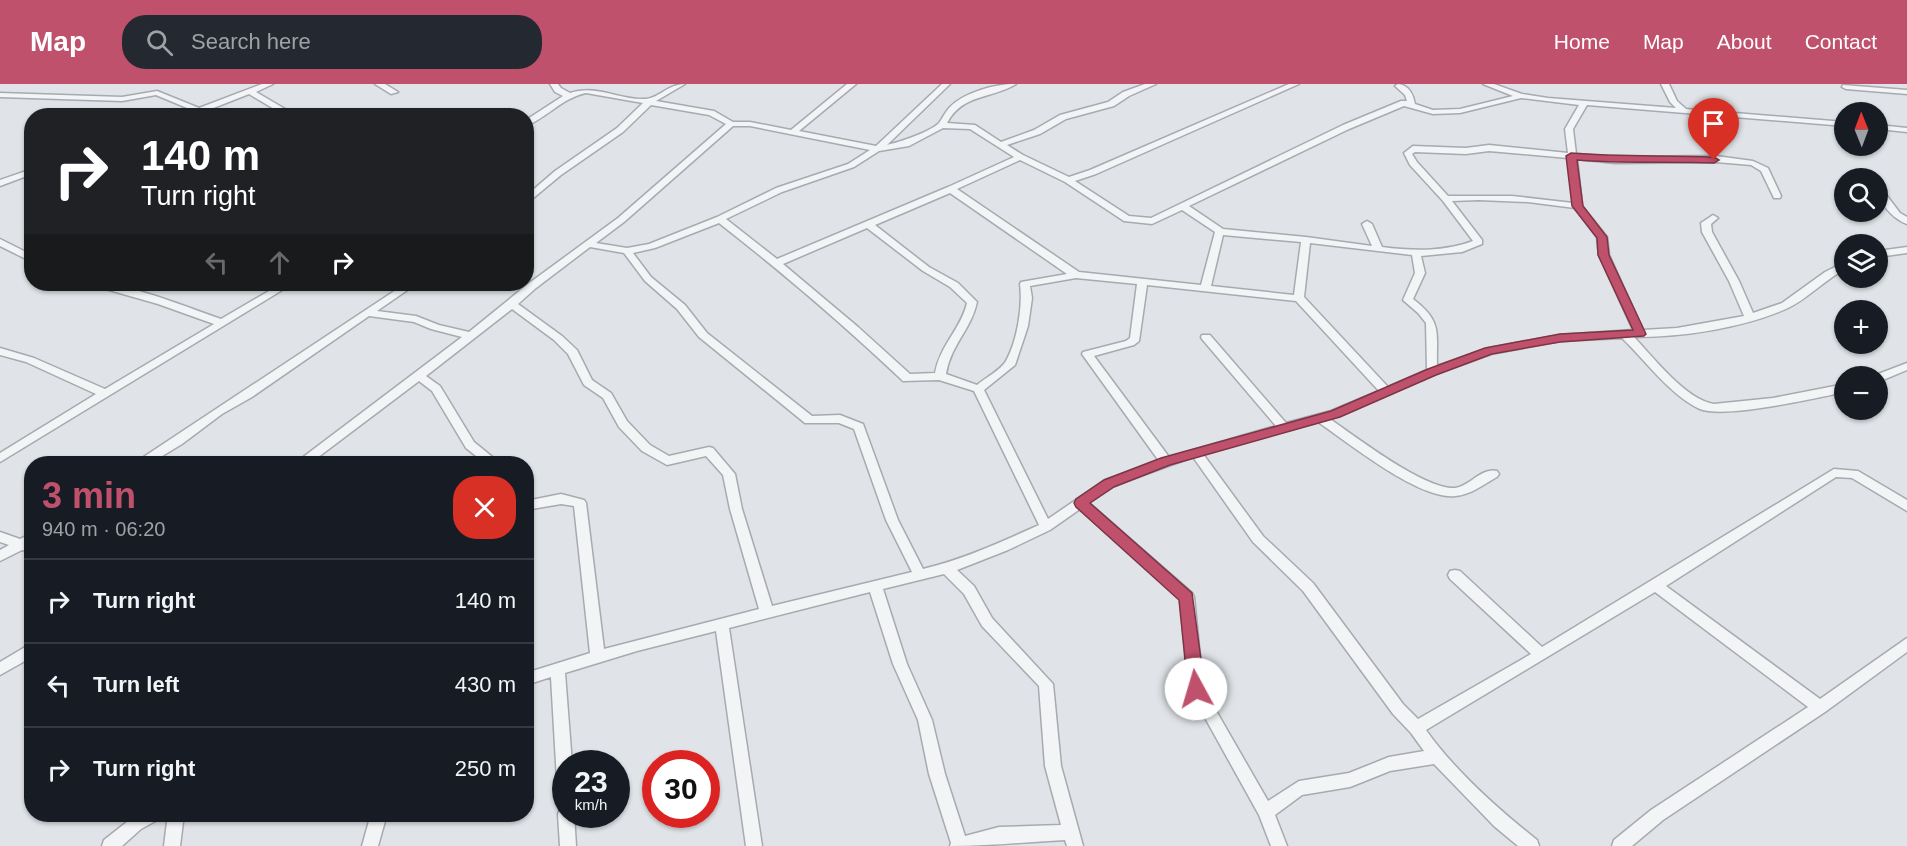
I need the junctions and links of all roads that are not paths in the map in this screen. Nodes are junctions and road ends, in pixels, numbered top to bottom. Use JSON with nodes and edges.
{"nodes":[{"id":1,"x":269,"y":84,"type":"edge"},
{"id":2,"x":379,"y":84,"type":"edge"},
{"id":3,"x":554,"y":84,"type":"edge"},
{"id":4,"x":681,"y":84,"type":"edge"},
{"id":5,"x":852,"y":84,"type":"edge"},
{"id":6,"x":946,"y":84,"type":"edge"},
{"id":7,"x":1012,"y":84,"type":"edge"},
{"id":8,"x":1152,"y":84,"type":"edge"},
{"id":9,"x":1295,"y":84,"type":"edge"},
{"id":10,"x":1410,"y":84,"type":"edge"},
{"id":11,"x":1487,"y":84,"type":"edge"},
{"id":12,"x":1665,"y":84,"type":"edge"},
{"id":13,"x":1395,"y":85,"type":"edge"},
{"id":14,"x":1846,"y":87,"type":"dead end"},
{"id":15,"x":591,"y":88,"type":"edge"},
{"id":16,"x":249,"y":91,"type":"junction"},
{"id":17,"x":394,"y":92,"type":"dead end"},
{"id":18,"x":1907,"y":92,"type":"edge"},
{"id":19,"x":0,"y":95,"type":"edge"},
{"id":20,"x":570,"y":96,"type":"junction"},
{"id":21,"x":1521,"y":96,"type":"junction"},
{"id":22,"x":650,"y":101,"type":"junction"},
{"id":23,"x":1584,"y":103,"type":"junction"},
{"id":24,"x":1411,"y":104,"type":"junction"},
{"id":25,"x":193,"y":108,"type":"edge"},
{"id":26,"x":203,"y":108,"type":"edge"},
{"id":27,"x":279,"y":108,"type":"edge"},
{"id":28,"x":1683,"y":110,"type":"junction"},
{"id":29,"x":534,"y":119,"type":"edge"},
{"id":30,"x":1834,"y":123,"type":"edge"},
{"id":31,"x":732,"y":124,"type":"junction"},
{"id":32,"x":942,"y":125,"type":"junction"},
{"id":33,"x":1888,"y":128,"type":"edge"},
{"id":34,"x":1907,"y":130,"type":"edge"},
{"id":35,"x":792,"y":133,"type":"junction"},
{"id":36,"x":1000,"y":145,"type":"junction"},
{"id":37,"x":878,"y":148,"type":"junction"},
{"id":38,"x":1571,"y":156,"type":"junction"},
{"id":39,"x":1020,"y":157,"type":"junction"},
{"id":40,"x":24,"y":174,"type":"edge"},
{"id":41,"x":1068,"y":180,"type":"junction"},
{"id":42,"x":0,"y":183,"type":"edge"},
{"id":43,"x":951,"y":189,"type":"junction"},
{"id":44,"x":534,"y":194,"type":"edge"},
{"id":45,"x":1777,"y":196,"type":"dead end"},
{"id":46,"x":1446,"y":199,"type":"junction"},
{"id":47,"x":1888,"y":203,"type":"edge"},
{"id":48,"x":1578,"y":206,"type":"junction"},
{"id":49,"x":1184,"y":207,"type":"junction"},
{"id":50,"x":1713,"y":218,"type":"dead end"},
{"id":51,"x":720,"y":219,"type":"junction"},
{"id":52,"x":1907,"y":222,"type":"edge"},
{"id":53,"x":867,"y":223,"type":"junction"},
{"id":54,"x":1367,"y":224,"type":"dead end"},
{"id":55,"x":1221,"y":232,"type":"junction"},
{"id":56,"x":1306,"y":240,"type":"junction"},
{"id":57,"x":0,"y":242,"type":"edge"},
{"id":58,"x":587,"y":244,"type":"junction"},
{"id":59,"x":1377,"y":249,"type":"junction"},
{"id":60,"x":1907,"y":250,"type":"edge"},
{"id":61,"x":627,"y":251,"type":"junction"},
{"id":62,"x":1416,"y":252,"type":"junction"},
{"id":63,"x":1888,"y":253,"type":"edge"},
{"id":64,"x":24,"y":255,"type":"edge"},
{"id":65,"x":776,"y":263,"type":"junction"},
{"id":66,"x":1834,"y":271,"type":"edge"},
{"id":67,"x":1076,"y":275,"type":"junction"},
{"id":68,"x":534,"y":281,"type":"edge"},
{"id":69,"x":1142,"y":282,"type":"junction"},
{"id":70,"x":1205,"y":289,"type":"junction"},
{"id":71,"x":124,"y":291,"type":"edge"},
{"id":72,"x":275,"y":291,"type":"edge"},
{"id":73,"x":400,"y":291,"type":"edge"},
{"id":74,"x":523,"y":291,"type":"edge"},
{"id":75,"x":1299,"y":298,"type":"junction"},
{"id":76,"x":512,"y":304,"type":"junction"},
{"id":77,"x":367,"y":313,"type":"junction"},
{"id":78,"x":1750,"y":318,"type":"junction"},
{"id":79,"x":221,"y":323,"type":"junction"},
{"id":80,"x":1640,"y":334,"type":"junction"},
{"id":81,"x":1626,"y":335,"type":"junction"},
{"id":82,"x":470,"y":336,"type":"junction"},
{"id":83,"x":1206,"y":337,"type":"dead end"},
{"id":84,"x":0,"y":351,"type":"edge"},
{"id":85,"x":1907,"y":366,"type":"edge"},
{"id":86,"x":1432,"y":372,"type":"junction"},
{"id":87,"x":1888,"y":374,"type":"edge"},
{"id":88,"x":419,"y":376,"type":"junction"},
{"id":89,"x":940,"y":376,"type":"junction"},
{"id":90,"x":978,"y":389,"type":"junction"},
{"id":91,"x":1834,"y":391,"type":"edge"},
{"id":92,"x":1387,"y":392,"type":"junction"},
{"id":93,"x":105,"y":394,"type":"junction"},
{"id":94,"x":1320,"y":418,"type":"junction"},
{"id":95,"x":1284,"y":428,"type":"junction"},
{"id":96,"x":1195,"y":452,"type":"junction"},
{"id":97,"x":153,"y":456,"type":"edge"},
{"id":98,"x":311,"y":456,"type":"edge"},
{"id":99,"x":484,"y":456,"type":"edge"},
{"id":100,"x":0,"y":458,"type":"edge"},
{"id":101,"x":1166,"y":462,"type":"junction"},
{"id":102,"x":1493,"y":474,"type":"dead end"},
{"id":103,"x":534,"y":503,"type":"edge"},
{"id":104,"x":1081,"y":503,"type":"junction"},
{"id":105,"x":1907,"y":506,"type":"edge"},
{"id":106,"x":1046,"y":527,"type":"junction"},
{"id":107,"x":0,"y":537,"type":"edge"},
{"id":108,"x":24,"y":542,"type":"edge"},
{"id":109,"x":24,"y":545,"type":"edge"},
{"id":110,"x":0,"y":556,"type":"edge"},
{"id":111,"x":947,"y":568,"type":"junction"},
{"id":112,"x":920,"y":574,"type":"junction"},
{"id":113,"x":1455,"y":575,"type":"dead end"},
{"id":114,"x":1655,"y":585,"type":"junction"},
{"id":115,"x":875,"y":586,"type":"junction"},
{"id":116,"x":767,"y":613,"type":"junction"},
{"id":117,"x":722,"y":625,"type":"junction"},
{"id":118,"x":1907,"y":644,"type":"edge"},
{"id":119,"x":24,"y":654,"type":"edge"},
{"id":120,"x":1540,"y":654,"type":"junction"},
{"id":121,"x":598,"y":657,"type":"junction"},
{"id":122,"x":0,"y":669,"type":"edge"},
{"id":123,"x":558,"y":669,"type":"junction"},
{"id":124,"x":534,"y":676,"type":"edge"},
{"id":125,"x":1820,"y":706,"type":"junction"},
{"id":126,"x":1416,"y":728,"type":"junction"},
{"id":127,"x":563,"y":750,"type":"edge"},
{"id":128,"x":1438,"y":756,"type":"junction"},
{"id":129,"x":1266,"y":813,"type":"junction"},
{"id":130,"x":139,"y":822,"type":"edge"},
{"id":131,"x":176,"y":822,"type":"edge"},
{"id":132,"x":377,"y":822,"type":"edge"},
{"id":133,"x":567,"y":828,"type":"edge"},
{"id":134,"x":1073,"y":839,"type":"edge"},
{"id":135,"x":110,"y":846,"type":"edge"},
{"id":136,"x":172,"y":846,"type":"edge"},
{"id":137,"x":370,"y":846,"type":"edge"},
{"id":138,"x":568,"y":846,"type":"edge"},
{"id":139,"x":754,"y":846,"type":"edge"},
{"id":140,"x":959,"y":846,"type":"edge"},
{"id":141,"x":1279,"y":846,"type":"edge"},
{"id":142,"x":1531,"y":846,"type":"edge"},
{"id":143,"x":1620,"y":846,"type":"edge"}],
"edges":[{"from":1,"to":16,"type":"street"},
{"from":2,"to":17,"type":"street"},
{"from":3,"to":20,"type":"street"},
{"from":4,"to":22,"type":"street"},
{"from":5,"to":35,"type":"street"},
{"from":6,"to":37,"type":"street"},
{"from":7,"to":32,"type":"street"},
{"from":8,"to":36,"type":"street"},
{"from":9,"to":41,"type":"street"},
{"from":10,"to":13,"type":"street"},
{"from":11,"to":21,"type":"street"},
{"from":12,"to":28,"type":"street"},
{"from":13,"to":24,"type":"street"},
{"from":14,"to":18,"type":"street"},
{"from":15,"to":20,"type":"street"},
{"from":15,"to":22,"type":"street"},
{"from":16,"to":26,"type":"street"},
{"from":16,"to":27,"type":"street"},
{"from":19,"to":25,"type":"street"},
{"from":20,"to":29,"type":"street"},
{"from":21,"to":23,"type":"street"},
{"from":21,"to":24,"type":"street"},
{"from":22,"to":31,"type":"street"},
{"from":22,"to":44,"type":"street"},
{"from":23,"to":28,"type":"street"},
{"from":23,"to":38,"type":"street"},
{"from":24,"to":49,"type":"street"},
{"from":28,"to":30,"type":"street"},
{"from":31,"to":35,"type":"street"},
{"from":31,"to":58,"type":"street"},
{"from":32,"to":36,"type":"street"},
{"from":32,"to":37,"type":"street"},
{"from":33,"to":34,"type":"street"},
{"from":35,"to":37,"type":"street"},
{"from":36,"to":39,"type":"street"},
{"from":37,"to":51,"type":"street"},
{"from":38,"to":45,"type":"street"},
{"from":38,"to":46,"type":"street"},
{"from":38,"to":48,"type":"street"},
{"from":39,"to":41,"type":"street"},
{"from":39,"to":43,"type":"street"},
{"from":40,"to":42,"type":"street"},
{"from":41,"to":49,"type":"street"},
{"from":43,"to":53,"type":"street"},
{"from":43,"to":67,"type":"street"},
{"from":46,"to":48,"type":"street"},
{"from":46,"to":62,"type":"street"},
{"from":47,"to":52,"type":"street"},
{"from":48,"to":80,"type":"street"},
{"from":49,"to":55,"type":"street"},
{"from":50,"to":78,"type":"street"},
{"from":51,"to":61,"type":"street"},
{"from":51,"to":65,"type":"street"},
{"from":53,"to":65,"type":"street"},
{"from":53,"to":89,"type":"street"},
{"from":54,"to":59,"type":"street"},
{"from":55,"to":56,"type":"street"},
{"from":55,"to":70,"type":"street"},
{"from":56,"to":59,"type":"street"},
{"from":56,"to":75,"type":"street"},
{"from":57,"to":64,"type":"street"},
{"from":58,"to":61,"type":"street"},
{"from":58,"to":68,"type":"street"},
{"from":59,"to":62,"type":"street"},
{"from":60,"to":63,"type":"street"},
{"from":61,"to":112,"type":"street"},
{"from":62,"to":86,"type":"street"},
{"from":65,"to":89,"type":"street"},
{"from":66,"to":78,"type":"street"},
{"from":67,"to":69,"type":"street"},
{"from":67,"to":90,"type":"street"},
{"from":69,"to":70,"type":"street"},
{"from":69,"to":101,"type":"street"},
{"from":70,"to":75,"type":"street"},
{"from":71,"to":79,"type":"street"},
{"from":72,"to":79,"type":"street"},
{"from":73,"to":77,"type":"street"},
{"from":74,"to":76,"type":"street"},
{"from":75,"to":92,"type":"street"},
{"from":76,"to":82,"type":"street"},
{"from":76,"to":116,"type":"street"},
{"from":77,"to":82,"type":"street"},
{"from":77,"to":97,"type":"street"},
{"from":78,"to":80,"type":"street"},
{"from":79,"to":93,"type":"street"},
{"from":80,"to":81,"type":"street"},
{"from":81,"to":86,"type":"street"},
{"from":81,"to":91,"type":"street"},
{"from":82,"to":88,"type":"street"},
{"from":83,"to":95,"type":"street"},
{"from":84,"to":93,"type":"street"},
{"from":85,"to":87,"type":"street"},
{"from":86,"to":92,"type":"street"},
{"from":88,"to":98,"type":"street"},
{"from":88,"to":99,"type":"street"},
{"from":89,"to":90,"type":"street"},
{"from":90,"to":106,"type":"street"},
{"from":92,"to":94,"type":"street"},
{"from":93,"to":100,"type":"street"},
{"from":94,"to":95,"type":"street"},
{"from":94,"to":102,"type":"street"},
{"from":95,"to":96,"type":"street"},
{"from":96,"to":101,"type":"street"},
{"from":96,"to":126,"type":"street"},
{"from":101,"to":104,"type":"street"},
{"from":103,"to":121,"type":"street"},
{"from":104,"to":106,"type":"street"},
{"from":104,"to":129,"type":"street"},
{"from":105,"to":114,"type":"street"},
{"from":106,"to":111,"type":"street"},
{"from":107,"to":108,"type":"street"},
{"from":109,"to":110,"type":"street"},
{"from":111,"to":112,"type":"street"},
{"from":111,"to":134,"type":"street"},
{"from":112,"to":115,"type":"street"},
{"from":113,"to":120,"type":"street"},
{"from":114,"to":120,"type":"street"},
{"from":114,"to":125,"type":"street"},
{"from":115,"to":116,"type":"street"},
{"from":115,"to":140,"type":"street"},
{"from":116,"to":117,"type":"street"},
{"from":117,"to":121,"type":"street"},
{"from":117,"to":139,"type":"street"},
{"from":118,"to":125,"type":"street"},
{"from":119,"to":122,"type":"street"},
{"from":120,"to":126,"type":"street"},
{"from":121,"to":123,"type":"street"},
{"from":123,"to":124,"type":"street"},
{"from":123,"to":127,"type":"street"},
{"from":125,"to":143,"type":"street"},
{"from":126,"to":128,"type":"street"},
{"from":128,"to":129,"type":"street"},
{"from":128,"to":142,"type":"street"},
{"from":129,"to":141,"type":"street"},
{"from":130,"to":135,"type":"street"},
{"from":131,"to":136,"type":"street"},
{"from":132,"to":137,"type":"street"},
{"from":133,"to":138,"type":"street"},
{"from":134,"to":140,"type":"street"}]}
